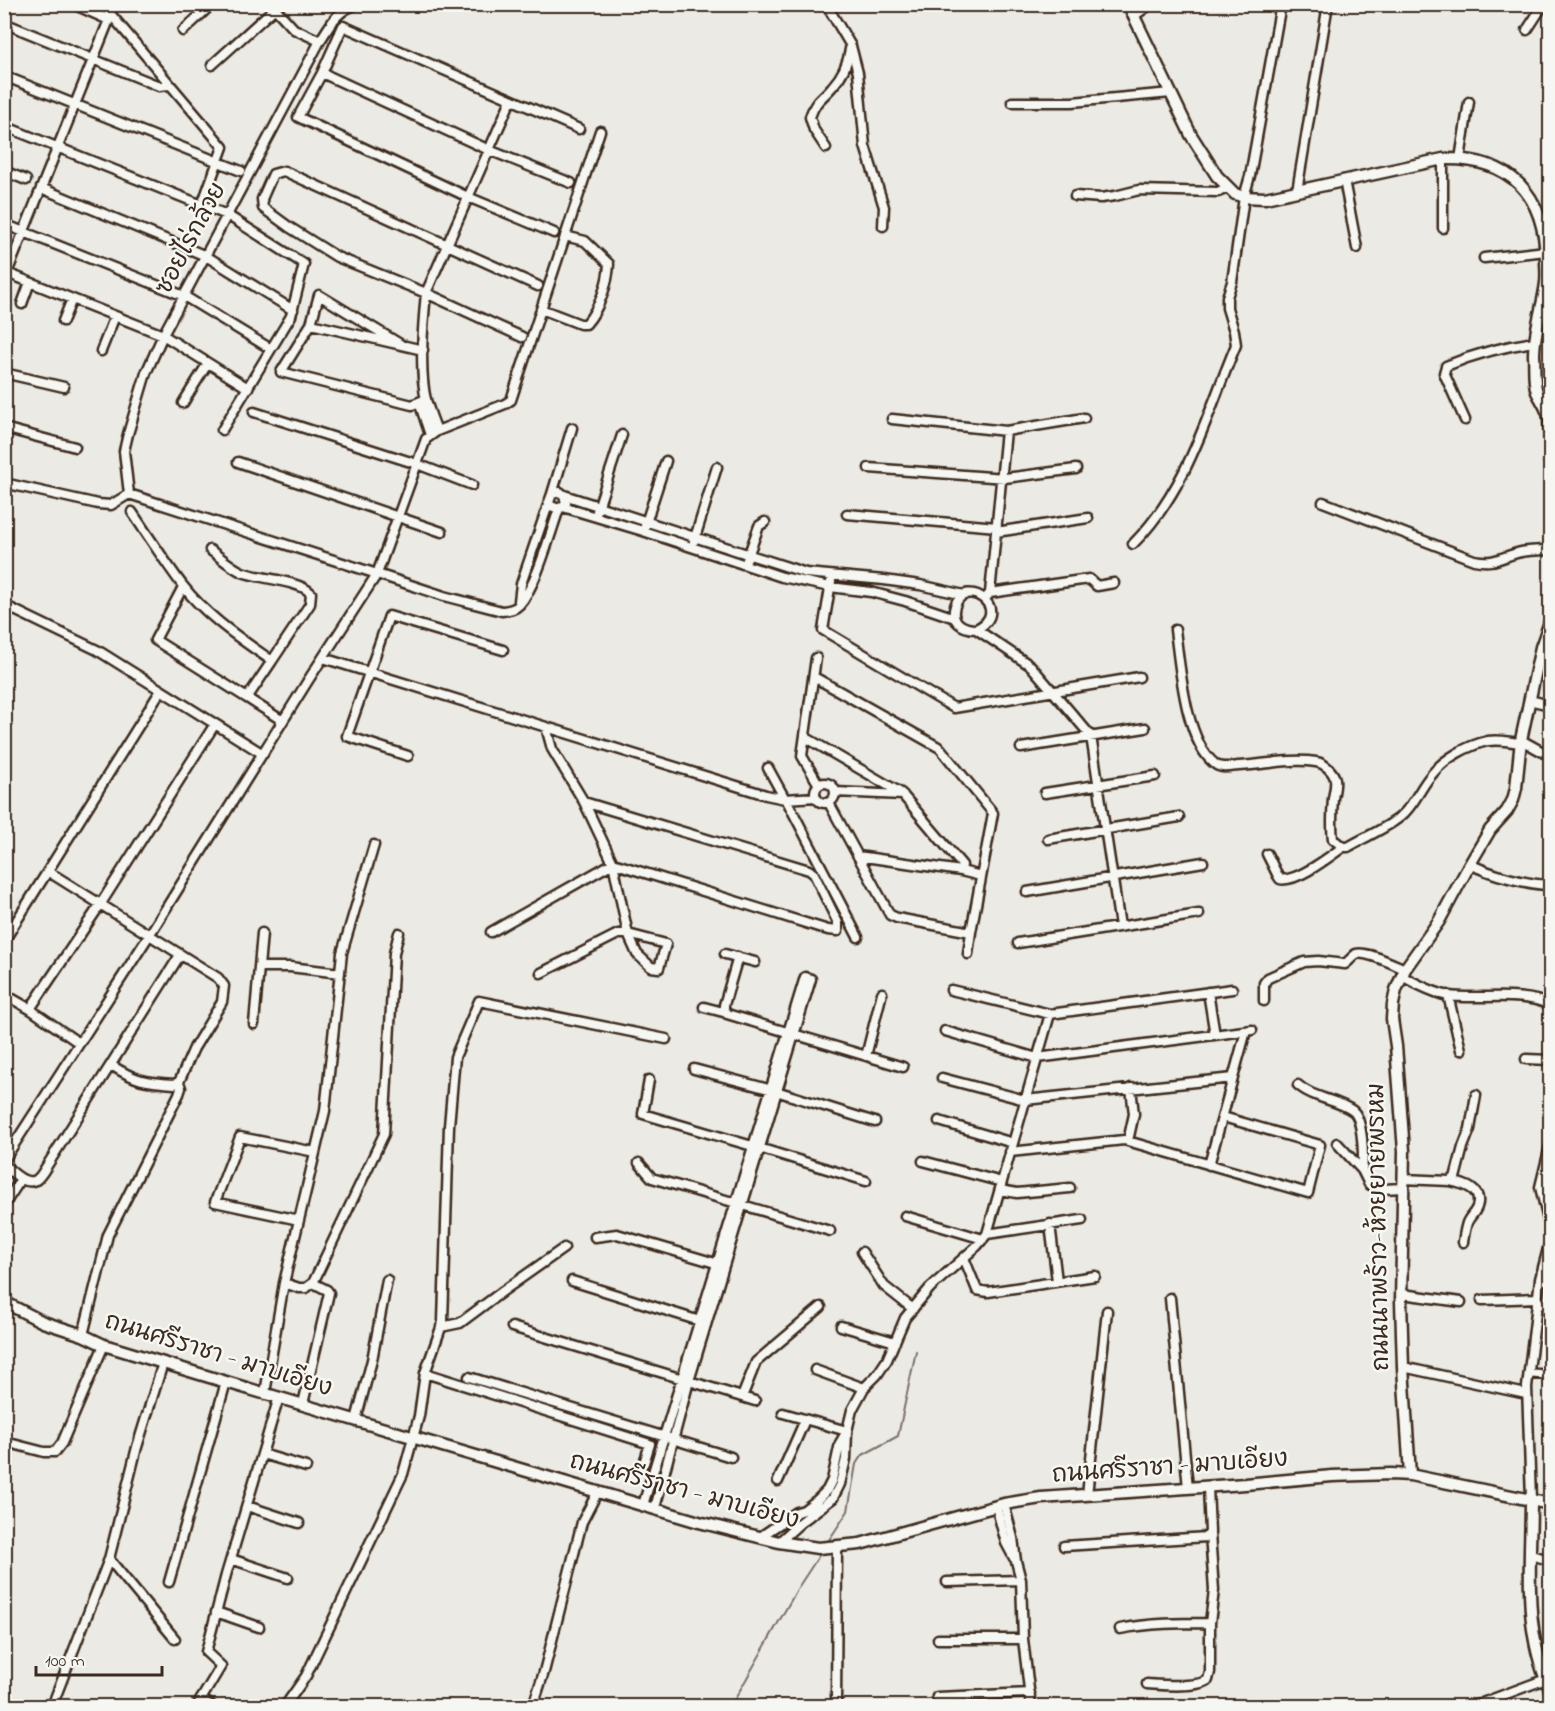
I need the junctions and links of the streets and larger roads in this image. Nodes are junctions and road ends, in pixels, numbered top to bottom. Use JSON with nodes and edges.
{"nodes":[{"id":1,"x":73,"y":4,"type":"edge"},
{"id":2,"x":102,"y":4,"type":"edge"},
{"id":3,"x":212,"y":4,"type":"edge"},
{"id":4,"x":826,"y":4,"type":"edge"},
{"id":5,"x":1128,"y":4,"type":"edge"},
{"id":6,"x":1151,"y":4,"type":"edge"},
{"id":7,"x":1281,"y":4,"type":"edge"},
{"id":8,"x":1328,"y":4,"type":"edge"},
{"id":9,"x":1544,"y":4,"type":"edge"},
{"id":10,"x":352,"y":5,"type":"edge"},
{"id":11,"x":273,"y":6,"type":"edge"},
{"id":12,"x":1134,"y":16,"type":"junction"},
{"id":13,"x":111,"y":18,"type":"junction"},
{"id":14,"x":4,"y":24,"type":"edge"},
{"id":15,"x":1527,"y":30,"type":"dead end"},
{"id":16,"x":183,"y":31,"type":"dead end"},
{"id":17,"x":320,"y":41,"type":"junction"},
{"id":18,"x":851,"y":46,"type":"junction"},
{"id":19,"x":93,"y":59,"type":"junction"},
{"id":20,"x":212,"y":65,"type":"dead end"},
{"id":21,"x":322,"y":74,"type":"junction"},
{"id":22,"x":4,"y":76,"type":"edge"},
{"id":23,"x":169,"y":85,"type":"junction"},
{"id":24,"x":1171,"y":93,"type":"junction"},
{"id":25,"x":511,"y":100,"type":"junction"},
{"id":26,"x":1012,"y":102,"type":"dead end"},
{"id":27,"x":1469,"y":102,"type":"dead end"},
{"id":28,"x":75,"y":103,"type":"junction"},
{"id":29,"x":4,"y":126,"type":"edge"},
{"id":30,"x":579,"y":129,"type":"dead end"},
{"id":31,"x":600,"y":131,"type":"dead end"},
{"id":32,"x":58,"y":147,"type":"junction"},
{"id":33,"x":826,"y":148,"type":"dead end"},
{"id":34,"x":489,"y":150,"type":"junction"},
{"id":35,"x":1443,"y":159,"type":"junction"},
{"id":36,"x":1460,"y":159,"type":"junction"},
{"id":37,"x":219,"y":162,"type":"junction"},
{"id":38,"x":4,"y":171,"type":"edge"},
{"id":39,"x":241,"y":171,"type":"dead end"},
{"id":40,"x":26,"y":180,"type":"dead end"},
{"id":41,"x":1344,"y":180,"type":"junction"},
{"id":42,"x":571,"y":183,"type":"dead end"},
{"id":43,"x":41,"y":188,"type":"junction"},
{"id":44,"x":1228,"y":188,"type":"junction"},
{"id":45,"x":1297,"y":191,"type":"junction"},
{"id":46,"x":1075,"y":196,"type":"dead end"},
{"id":47,"x":468,"y":197,"type":"junction"},
{"id":48,"x":1244,"y":197,"type":"junction"},
{"id":49,"x":201,"y":205,"type":"junction"},
{"id":50,"x":227,"y":215,"type":"junction"},
{"id":51,"x":4,"y":224,"type":"edge"},
{"id":52,"x":883,"y":226,"type":"dead end"},
{"id":53,"x":1443,"y":228,"type":"dead end"},
{"id":54,"x":24,"y":232,"type":"junction"},
{"id":55,"x":554,"y":233,"type":"dead end"},
{"id":56,"x":565,"y":236,"type":"junction"},
{"id":57,"x":447,"y":245,"type":"junction"},
{"id":58,"x":1357,"y":248,"type":"dead end"},
{"id":59,"x":1545,"y":251,"type":"junction"},
{"id":60,"x":206,"y":255,"type":"junction"},
{"id":61,"x":1484,"y":258,"type":"dead end"},
{"id":62,"x":1548,"y":278,"type":"edge"},
{"id":63,"x":30,"y":282,"type":"junction"},
{"id":64,"x":538,"y":286,"type":"dead end"},
{"id":65,"x":426,"y":293,"type":"junction"},
{"id":66,"x":184,"y":296,"type":"junction"},
{"id":67,"x":72,"y":299,"type":"junction"},
{"id":68,"x":22,"y":304,"type":"dead end"},
{"id":69,"x":541,"y":309,"type":"junction"},
{"id":70,"x":293,"y":310,"type":"junction"},
{"id":71,"x":115,"y":316,"type":"junction"},
{"id":72,"x":63,"y":321,"type":"dead end"},
{"id":73,"x":311,"y":324,"type":"junction"},
{"id":74,"x":163,"y":335,"type":"junction"},
{"id":75,"x":522,"y":338,"type":"dead end"},
{"id":76,"x":1535,"y":342,"type":"junction"},
{"id":77,"x":400,"y":344,"type":"junction"},
{"id":78,"x":271,"y":349,"type":"junction"},
{"id":79,"x":423,"y":350,"type":"junction"},
{"id":80,"x":101,"y":351,"type":"dead end"},
{"id":81,"x":208,"y":363,"type":"junction"},
{"id":82,"x":4,"y":373,"type":"edge"},
{"id":83,"x":64,"y":387,"type":"dead end"},
{"id":84,"x":248,"y":388,"type":"junction"},
{"id":85,"x":422,"y":401,"type":"junction"},
{"id":86,"x":183,"y":403,"type":"dead end"},
{"id":87,"x":254,"y":412,"type":"dead end"},
{"id":88,"x":1550,"y":414,"type":"edge"},
{"id":89,"x":1084,"y":418,"type":"dead end"},
{"id":90,"x":892,"y":419,"type":"dead end"},
{"id":91,"x":1465,"y":420,"type":"dead end"},
{"id":92,"x":4,"y":428,"type":"edge"},
{"id":93,"x":573,"y":428,"type":"dead end"},
{"id":94,"x":222,"y":430,"type":"dead end"},
{"id":95,"x":1006,"y":430,"type":"junction"},
{"id":96,"x":433,"y":433,"type":"junction"},
{"id":97,"x":622,"y":435,"type":"dead end"},
{"id":98,"x":75,"y":447,"type":"dead end"},
{"id":99,"x":666,"y":461,"type":"dead end"},
{"id":100,"x":238,"y":462,"type":"dead end"},
{"id":101,"x":1551,"y":463,"type":"edge"},
{"id":102,"x":417,"y":464,"type":"junction"},
{"id":103,"x":717,"y":467,"type":"dead end"},
{"id":104,"x":869,"y":468,"type":"dead end"},
{"id":105,"x":1076,"y":469,"type":"dead end"},
{"id":106,"x":1002,"y":478,"type":"junction"},
{"id":107,"x":4,"y":483,"type":"edge"},
{"id":108,"x":472,"y":485,"type":"dead end"},
{"id":109,"x":129,"y":494,"type":"junction"},
{"id":110,"x":564,"y":495,"type":"junction"},
{"id":111,"x":550,"y":498,"type":"junction"},
{"id":112,"x":1323,"y":502,"type":"dead end"},
{"id":113,"x":598,"y":506,"type":"junction"},
{"id":114,"x":561,"y":508,"type":"junction"},
{"id":115,"x":132,"y":512,"type":"dead end"},
{"id":116,"x":847,"y":514,"type":"dead end"},
{"id":117,"x":595,"y":516,"type":"junction"},
{"id":118,"x":397,"y":517,"type":"junction"},
{"id":119,"x":1088,"y":518,"type":"dead end"},
{"id":120,"x":646,"y":521,"type":"junction"},
{"id":121,"x":765,"y":522,"type":"dead end"},
{"id":122,"x":997,"y":530,"type":"junction"},
{"id":123,"x":644,"y":531,"type":"junction"},
{"id":124,"x":442,"y":532,"type":"dead end"},
{"id":125,"x":695,"y":537,"type":"junction"},
{"id":126,"x":1133,"y":544,"type":"dead end"},
{"id":127,"x":692,"y":547,"type":"junction"},
{"id":128,"x":210,"y":550,"type":"dead end"},
{"id":129,"x":1551,"y":550,"type":"edge"},
{"id":130,"x":748,"y":554,"type":"junction"},
{"id":131,"x":744,"y":565,"type":"junction"},
{"id":132,"x":377,"y":574,"type":"junction"},
{"id":133,"x":831,"y":575,"type":"junction"},
{"id":134,"x":1114,"y":583,"type":"dead end"},
{"id":135,"x":183,"y":587,"type":"junction"},
{"id":136,"x":830,"y":587,"type":"junction"},
{"id":137,"x":964,"y":595,"type":"junction"},
{"id":138,"x":988,"y":596,"type":"junction"},
{"id":139,"x":4,"y":605,"type":"edge"},
{"id":140,"x":519,"y":605,"type":"junction"},
{"id":141,"x":955,"y":618,"type":"junction"},
{"id":142,"x":1551,"y":622,"type":"edge"},
{"id":143,"x":976,"y":629,"type":"junction"},
{"id":144,"x":1175,"y":630,"type":"dead end"},
{"id":145,"x":504,"y":650,"type":"dead end"},
{"id":146,"x":323,"y":658,"type":"junction"},
{"id":147,"x":816,"y":658,"type":"dead end"},
{"id":148,"x":272,"y":661,"type":"junction"},
{"id":149,"x":370,"y":672,"type":"junction"},
{"id":150,"x":814,"y":677,"type":"junction"},
{"id":151,"x":1139,"y":677,"type":"dead end"},
{"id":152,"x":161,"y":690,"type":"junction"},
{"id":153,"x":1053,"y":692,"type":"junction"},
{"id":154,"x":247,"y":698,"type":"junction"},
{"id":155,"x":1529,"y":700,"type":"junction"},
{"id":156,"x":1551,"y":705,"type":"edge"},
{"id":157,"x":283,"y":721,"type":"junction"},
{"id":158,"x":215,"y":724,"type":"junction"},
{"id":159,"x":546,"y":727,"type":"junction"},
{"id":160,"x":1145,"y":728,"type":"dead end"},
{"id":161,"x":1091,"y":736,"type":"junction"},
{"id":162,"x":805,"y":737,"type":"junction"},
{"id":163,"x":1520,"y":742,"type":"junction"},
{"id":164,"x":1021,"y":748,"type":"dead end"},
{"id":165,"x":262,"y":754,"type":"junction"},
{"id":166,"x":408,"y":756,"type":"dead end"},
{"id":167,"x":1551,"y":756,"type":"edge"},
{"id":168,"x":768,"y":768,"type":"dead end"},
{"id":169,"x":1155,"y":776,"type":"dead end"},
{"id":170,"x":1098,"y":785,"type":"junction"},
{"id":171,"x":819,"y":786,"type":"junction"},
{"id":172,"x":835,"y":792,"type":"junction"},
{"id":173,"x":1045,"y":793,"type":"dead end"},
{"id":174,"x":903,"y":795,"type":"junction"},
{"id":175,"x":816,"y":796,"type":"junction"},
{"id":176,"x":786,"y":799,"type":"junction"},
{"id":177,"x":584,"y":802,"type":"junction"},
{"id":178,"x":829,"y":802,"type":"junction"},
{"id":179,"x":1179,"y":817,"type":"dead end"},
{"id":180,"x":1105,"y":830,"type":"junction"},
{"id":181,"x":1048,"y":839,"type":"dead end"},
{"id":182,"x":374,"y":845,"type":"dead end"},
{"id":183,"x":1343,"y":847,"type":"junction"},
{"id":184,"x":1267,"y":854,"type":"dead end"},
{"id":185,"x":858,"y":856,"type":"junction"},
{"id":186,"x":1203,"y":862,"type":"dead end"},
{"id":187,"x":613,"y":863,"type":"junction"},
{"id":188,"x":1470,"y":864,"type":"junction"},
{"id":189,"x":961,"y":871,"type":"junction"},
{"id":190,"x":49,"y":872,"type":"junction"},
{"id":191,"x":981,"y":876,"type":"junction"},
{"id":192,"x":1113,"y":878,"type":"junction"},
{"id":193,"x":1551,"y":885,"type":"edge"},
{"id":194,"x":1027,"y":892,"type":"dead end"},
{"id":195,"x":100,"y":905,"type":"junction"},
{"id":196,"x":1199,"y":914,"type":"dead end"},
{"id":197,"x":1120,"y":926,"type":"junction"},
{"id":198,"x":491,"y":932,"type":"dead end"},
{"id":199,"x":971,"y":932,"type":"junction"},
{"id":200,"x":262,"y":933,"type":"dead end"},
{"id":201,"x":399,"y":933,"type":"dead end"},
{"id":202,"x":150,"y":934,"type":"junction"},
{"id":203,"x":628,"y":934,"type":"junction"},
{"id":204,"x":858,"y":937,"type":"dead end"},
{"id":205,"x":4,"y":941,"type":"edge"},
{"id":206,"x":1018,"y":943,"type":"dead end"},
{"id":207,"x":725,"y":954,"type":"dead end"},
{"id":208,"x":968,"y":954,"type":"dead end"},
{"id":209,"x":180,"y":955,"type":"junction"},
{"id":210,"x":738,"y":957,"type":"junction"},
{"id":211,"x":756,"y":962,"type":"dead end"},
{"id":212,"x":259,"y":967,"type":"junction"},
{"id":213,"x":340,"y":973,"type":"junction"},
{"id":214,"x":541,"y":973,"type":"dead end"},
{"id":215,"x":1403,"y":973,"type":"junction"},
{"id":216,"x":1232,"y":989,"type":"dead end"},
{"id":217,"x":951,"y":990,"type":"dead end"},
{"id":218,"x":1208,"y":992,"type":"junction"},
{"id":219,"x":882,"y":993,"type":"dead end"},
{"id":220,"x":4,"y":994,"type":"edge"},
{"id":221,"x":1448,"y":996,"type":"junction"},
{"id":222,"x":1264,"y":1001,"type":"dead end"},
{"id":223,"x":1551,"y":1005,"type":"edge"},
{"id":224,"x":704,"y":1007,"type":"dead end"},
{"id":225,"x":30,"y":1009,"type":"junction"},
{"id":226,"x":728,"y":1014,"type":"junction"},
{"id":227,"x":1050,"y":1014,"type":"junction"},
{"id":228,"x":254,"y":1024,"type":"dead end"},
{"id":229,"x":945,"y":1031,"type":"dead end"},
{"id":230,"x":791,"y":1034,"type":"junction"},
{"id":231,"x":1215,"y":1035,"type":"junction"},
{"id":232,"x":666,"y":1039,"type":"dead end"},
{"id":233,"x":79,"y":1043,"type":"junction"},
{"id":234,"x":1461,"y":1050,"type":"dead end"},
{"id":235,"x":866,"y":1056,"type":"junction"},
{"id":236,"x":1037,"y":1058,"type":"junction"},
{"id":237,"x":1526,"y":1059,"type":"dead end"},
{"id":238,"x":1551,"y":1060,"type":"edge"},
{"id":239,"x":111,"y":1065,"type":"junction"},
{"id":240,"x":903,"y":1067,"type":"dead end"},
{"id":241,"x":694,"y":1069,"type":"dead end"},
{"id":242,"x":942,"y":1078,"type":"dead end"},
{"id":243,"x":1233,"y":1078,"type":"junction"},
{"id":244,"x":649,"y":1080,"type":"dead end"},
{"id":245,"x":179,"y":1082,"type":"junction"},
{"id":246,"x":1298,"y":1085,"type":"dead end"},
{"id":247,"x":1131,"y":1088,"type":"junction"},
{"id":248,"x":773,"y":1090,"type":"junction"},
{"id":249,"x":1476,"y":1095,"type":"dead end"},
{"id":250,"x":1025,"y":1100,"type":"junction"},
{"id":251,"x":1223,"y":1117,"type":"junction"},
{"id":252,"x":939,"y":1121,"type":"dead end"},
{"id":253,"x":875,"y":1122,"type":"dead end"},
{"id":254,"x":1128,"y":1141,"type":"junction"},
{"id":255,"x":1337,"y":1143,"type":"dead end"},
{"id":256,"x":1551,"y":1146,"type":"edge"},
{"id":257,"x":757,"y":1147,"type":"junction"},
{"id":258,"x":1012,"y":1148,"type":"junction"},
{"id":259,"x":315,"y":1152,"type":"junction"},
{"id":260,"x":4,"y":1160,"type":"edge"},
{"id":261,"x":923,"y":1161,"type":"dead end"},
{"id":262,"x":639,"y":1163,"type":"dead end"},
{"id":263,"x":4,"y":1165,"type":"edge"},
{"id":264,"x":1209,"y":1165,"type":"junction"},
{"id":265,"x":1362,"y":1170,"type":"junction"},
{"id":266,"x":21,"y":1179,"type":"junction"},
{"id":267,"x":866,"y":1181,"type":"dead end"},
{"id":268,"x":1450,"y":1181,"type":"junction"},
{"id":269,"x":1403,"y":1183,"type":"junction"},
{"id":270,"x":1001,"y":1186,"type":"junction"},
{"id":271,"x":1070,"y":1188,"type":"dead end"},
{"id":272,"x":4,"y":1204,"type":"edge"},
{"id":273,"x":739,"y":1204,"type":"junction"},
{"id":274,"x":905,"y":1216,"type":"dead end"},
{"id":275,"x":299,"y":1220,"type":"junction"},
{"id":276,"x":1082,"y":1220,"type":"dead end"},
{"id":277,"x":1549,"y":1220,"type":"edge"},
{"id":278,"x":1050,"y":1224,"type":"junction"},
{"id":279,"x":830,"y":1232,"type":"dead end"},
{"id":280,"x":985,"y":1236,"type":"junction"},
{"id":281,"x":595,"y":1237,"type":"dead end"},
{"id":282,"x":1551,"y":1239,"type":"edge"},
{"id":283,"x":1463,"y":1242,"type":"dead end"},
{"id":284,"x":564,"y":1248,"type":"dead end"},
{"id":285,"x":862,"y":1252,"type":"dead end"},
{"id":286,"x":964,"y":1258,"type":"junction"},
{"id":287,"x":721,"y":1264,"type":"junction"},
{"id":288,"x":1095,"y":1276,"type":"dead end"},
{"id":289,"x":1540,"y":1279,"type":"junction"},
{"id":290,"x":387,"y":1280,"type":"dead end"},
{"id":291,"x":572,"y":1281,"type":"dead end"},
{"id":292,"x":1057,"y":1281,"type":"junction"},
{"id":293,"x":1551,"y":1281,"type":"edge"},
{"id":294,"x":284,"y":1283,"type":"junction"},
{"id":295,"x":313,"y":1283,"type":"junction"},
{"id":296,"x":1402,"y":1294,"type":"junction"},
{"id":297,"x":1170,"y":1298,"type":"dead end"},
{"id":298,"x":1482,"y":1300,"type":"dead end"},
{"id":299,"x":1537,"y":1301,"type":"junction"},
{"id":300,"x":4,"y":1302,"type":"edge"},
{"id":301,"x":1461,"y":1302,"type":"dead end"},
{"id":302,"x":1551,"y":1306,"type":"edge"},
{"id":303,"x":821,"y":1307,"type":"dead end"},
{"id":304,"x":913,"y":1309,"type":"junction"},
{"id":305,"x":1107,"y":1311,"type":"dead end"},
{"id":306,"x":703,"y":1322,"type":"junction"},
{"id":307,"x":842,"y":1326,"type":"dead end"},
{"id":308,"x":441,"y":1327,"type":"junction"},
{"id":309,"x":512,"y":1327,"type":"dead end"},
{"id":310,"x":83,"y":1335,"type":"junction"},
{"id":311,"x":895,"y":1342,"type":"junction"},
{"id":312,"x":104,"y":1345,"type":"junction"},
{"id":313,"x":164,"y":1363,"type":"junction"},
{"id":314,"x":1403,"y":1367,"type":"junction"},
{"id":315,"x":815,"y":1370,"type":"dead end"},
{"id":316,"x":425,"y":1373,"type":"junction"},
{"id":317,"x":1528,"y":1373,"type":"junction"},
{"id":318,"x":1551,"y":1374,"type":"edge"},
{"id":319,"x":469,"y":1377,"type":"dead end"},
{"id":320,"x":686,"y":1380,"type":"junction"},
{"id":321,"x":226,"y":1382,"type":"junction"},
{"id":322,"x":864,"y":1388,"type":"junction"},
{"id":323,"x":265,"y":1393,"type":"junction"},
{"id":324,"x":1526,"y":1394,"type":"junction"},
{"id":325,"x":279,"y":1397,"type":"junction"},
{"id":326,"x":742,"y":1397,"type":"junction"},
{"id":327,"x":755,"y":1401,"type":"dead end"},
{"id":328,"x":303,"y":1404,"type":"junction"},
{"id":329,"x":783,"y":1413,"type":"dead end"},
{"id":330,"x":356,"y":1420,"type":"junction"},
{"id":331,"x":805,"y":1420,"type":"junction"},
{"id":332,"x":847,"y":1431,"type":"junction"},
{"id":333,"x":413,"y":1438,"type":"junction"},
{"id":334,"x":669,"y":1439,"type":"junction"},
{"id":335,"x":13,"y":1444,"type":"dead end"},
{"id":336,"x":262,"y":1454,"type":"junction"},
{"id":337,"x":731,"y":1457,"type":"dead end"},
{"id":338,"x":644,"y":1463,"type":"dead end"},
{"id":339,"x":306,"y":1467,"type":"dead end"},
{"id":340,"x":1410,"y":1475,"type":"junction"},
{"id":341,"x":778,"y":1481,"type":"dead end"},
{"id":342,"x":1208,"y":1487,"type":"junction"},
{"id":343,"x":1188,"y":1488,"type":"junction"},
{"id":344,"x":597,"y":1492,"type":"junction"},
{"id":345,"x":1087,"y":1495,"type":"junction"},
{"id":346,"x":1531,"y":1499,"type":"junction"},
{"id":347,"x":1551,"y":1504,"type":"edge"},
{"id":348,"x":643,"y":1505,"type":"junction"},
{"id":349,"x":1000,"y":1505,"type":"junction"},
{"id":350,"x":247,"y":1506,"type":"junction"},
{"id":351,"x":655,"y":1508,"type":"junction"},
{"id":352,"x":299,"y":1523,"type":"dead end"},
{"id":353,"x":1210,"y":1534,"type":"junction"},
{"id":354,"x":760,"y":1537,"type":"junction"},
{"id":355,"x":779,"y":1542,"type":"junction"},
{"id":356,"x":837,"y":1546,"type":"junction"},
{"id":357,"x":1064,"y":1546,"type":"dead end"},
{"id":358,"x":1530,"y":1555,"type":"junction"},
{"id":359,"x":109,"y":1559,"type":"junction"},
{"id":360,"x":231,"y":1559,"type":"junction"},
{"id":361,"x":1551,"y":1560,"type":"edge"},
{"id":362,"x":288,"y":1578,"type":"dead end"},
{"id":363,"x":1021,"y":1580,"type":"junction"},
{"id":364,"x":169,"y":1582,"type":"dead end"},
{"id":365,"x":947,"y":1582,"type":"dead end"},
{"id":366,"x":216,"y":1612,"type":"junction"},
{"id":367,"x":1210,"y":1623,"type":"junction"},
{"id":368,"x":259,"y":1627,"type":"dead end"},
{"id":369,"x":1120,"y":1629,"type":"dead end"},
{"id":370,"x":175,"y":1639,"type":"dead end"},
{"id":371,"x":938,"y":1639,"type":"dead end"},
{"id":372,"x":1023,"y":1639,"type":"junction"},
{"id":373,"x":1147,"y":1684,"type":"dead end"},
{"id":374,"x":1548,"y":1684,"type":"edge"},
{"id":375,"x":1030,"y":1693,"type":"junction"},
{"id":376,"x":937,"y":1697,"type":"dead end"},
{"id":377,"x":199,"y":1703,"type":"edge"},
{"id":378,"x":52,"y":1707,"type":"edge"},
{"id":379,"x":212,"y":1707,"type":"edge"},
{"id":380,"x":285,"y":1707,"type":"edge"},
{"id":381,"x":533,"y":1707,"type":"edge"},
{"id":382,"x":836,"y":1707,"type":"edge"},
{"id":383,"x":1032,"y":1707,"type":"edge"},
{"id":384,"x":1474,"y":1707,"type":"edge"}],
"edges":[{"from":1,"to":13,"type":"street"},
{"from":2,"to":13,"type":"street"},
{"from":3,"to":16,"type":"street"},
{"from":4,"to":18,"type":"street"},
{"from":5,"to":12,"type":"street"},
{"from":6,"to":12,"type":"street"},
{"from":7,"to":48,"type":"street"},
{"from":8,"to":45,"type":"street"},
{"from":9,"to":15,"type":"street"},
{"from":10,"to":17,"type":"street","name":"ซอยไร่กล้วย"},
{"from":11,"to":17,"type":"street"},
{"from":11,"to":20,"type":"street"},
{"from":12,"to":24,"type":"street"},
{"from":13,"to":19,"type":"street"},
{"from":13,"to":23,"type":"street"},
{"from":14,"to":19,"type":"street"},
{"from":17,"to":50,"type":"street","name":"ซอยไร่กล้วย"},
{"from":18,"to":33,"type":"street"},
{"from":18,"to":52,"type":"street"},
{"from":19,"to":23,"type":"street"},
{"from":19,"to":28,"type":"street"},
{"from":21,"to":25,"type":"street"},
{"from":21,"to":34,"type":"street"},
{"from":21,"to":47,"type":"street"},
{"from":22,"to":28,"type":"street"},
{"from":23,"to":37,"type":"street"},
{"from":24,"to":26,"type":"street"},
{"from":24,"to":44,"type":"street"},
{"from":25,"to":30,"type":"street"},
{"from":25,"to":34,"type":"street"},
{"from":27,"to":36,"type":"street"},
{"from":28,"to":32,"type":"street"},
{"from":28,"to":37,"type":"street"},
{"from":29,"to":32,"type":"street"},
{"from":31,"to":56,"type":"street"},
{"from":32,"to":43,"type":"street"},
{"from":32,"to":49,"type":"street"},
{"from":34,"to":42,"type":"street"},
{"from":34,"to":47,"type":"street"},
{"from":35,"to":36,"type":"street"},
{"from":35,"to":41,"type":"street"},
{"from":35,"to":53,"type":"street"},
{"from":36,"to":59,"type":"street"},
{"from":37,"to":39,"type":"street"},
{"from":37,"to":49,"type":"street"},
{"from":38,"to":40,"type":"street"},
{"from":41,"to":45,"type":"street"},
{"from":41,"to":58,"type":"street"},
{"from":43,"to":54,"type":"street"},
{"from":43,"to":60,"type":"street"},
{"from":44,"to":46,"type":"street"},
{"from":44,"to":48,"type":"street"},
{"from":45,"to":48,"type":"street"},
{"from":47,"to":55,"type":"street"},
{"from":47,"to":57,"type":"street"},
{"from":48,"to":126,"type":"street"},
{"from":49,"to":50,"type":"street"},
{"from":50,"to":60,"type":"street","name":"ซอยไร่กล้วย"},
{"from":50,"to":70,"type":"street"},
{"from":51,"to":54,"type":"street"},
{"from":54,"to":63,"type":"street"},
{"from":54,"to":66,"type":"street"},
{"from":56,"to":69,"type":"street"},
{"from":56,"to":69,"type":"street"},
{"from":57,"to":64,"type":"street"},
{"from":57,"to":65,"type":"street"},
{"from":57,"to":65,"type":"street"},
{"from":59,"to":61,"type":"street"},
{"from":59,"to":62,"type":"street"},
{"from":60,"to":66,"type":"street","name":"ซอยไร่กล้วย"},
{"from":60,"to":70,"type":"street"},
{"from":62,"to":76,"type":"street"},
{"from":63,"to":67,"type":"street"},
{"from":63,"to":68,"type":"street"},
{"from":65,"to":75,"type":"street"},
{"from":65,"to":79,"type":"street"},
{"from":66,"to":74,"type":"street","name":"ซอยไร่กล้วย"},
{"from":66,"to":78,"type":"street"},
{"from":67,"to":71,"type":"street"},
{"from":67,"to":72,"type":"street"},
{"from":69,"to":96,"type":"street"},
{"from":70,"to":78,"type":"street"},
{"from":71,"to":74,"type":"street"},
{"from":71,"to":80,"type":"street"},
{"from":73,"to":77,"type":"street"},
{"from":73,"to":77,"type":"street"},
{"from":73,"to":85,"type":"street"},
{"from":74,"to":81,"type":"street"},
{"from":74,"to":109,"type":"street","name":"ซอยไร่กล้วย"},
{"from":76,"to":88,"type":"street"},
{"from":76,"to":91,"type":"street"},
{"from":77,"to":79,"type":"street"},
{"from":78,"to":84,"type":"street"},
{"from":79,"to":85,"type":"street"},
{"from":81,"to":84,"type":"street"},
{"from":81,"to":86,"type":"street"},
{"from":82,"to":83,"type":"street"},
{"from":84,"to":94,"type":"street"},
{"from":85,"to":96,"type":"street"},
{"from":87,"to":102,"type":"street"},
{"from":88,"to":101,"type":"street"},
{"from":89,"to":95,"type":"street"},
{"from":90,"to":95,"type":"street"},
{"from":92,"to":98,"type":"street"},
{"from":93,"to":111,"type":"street"},
{"from":95,"to":106,"type":"street"},
{"from":96,"to":102,"type":"street"},
{"from":97,"to":113,"type":"street"},
{"from":99,"to":120,"type":"street"},
{"from":100,"to":118,"type":"street"},
{"from":102,"to":108,"type":"street"},
{"from":102,"to":118,"type":"street"},
{"from":103,"to":125,"type":"street"},
{"from":104,"to":106,"type":"street"},
{"from":105,"to":106,"type":"street"},
{"from":106,"to":122,"type":"street"},
{"from":107,"to":109,"type":"street"},
{"from":109,"to":132,"type":"street"},
{"from":110,"to":111,"type":"street"},
{"from":110,"to":113,"type":"street"},
{"from":110,"to":114,"type":"street"},
{"from":111,"to":114,"type":"street"},
{"from":111,"to":140,"type":"street"},
{"from":112,"to":129,"type":"street"},
{"from":113,"to":117,"type":"street"},
{"from":113,"to":120,"type":"street"},
{"from":114,"to":117,"type":"street"},
{"from":114,"to":140,"type":"street"},
{"from":115,"to":135,"type":"street"},
{"from":116,"to":122,"type":"street"},
{"from":117,"to":123,"type":"street"},
{"from":118,"to":124,"type":"street"},
{"from":118,"to":132,"type":"street"},
{"from":119,"to":122,"type":"street"},
{"from":120,"to":123,"type":"street"},
{"from":120,"to":125,"type":"street"},
{"from":121,"to":130,"type":"street"},
{"from":122,"to":138,"type":"street"},
{"from":123,"to":127,"type":"street"},
{"from":125,"to":127,"type":"street"},
{"from":125,"to":130,"type":"street"},
{"from":127,"to":131,"type":"street"},
{"from":128,"to":148,"type":"street"},
{"from":130,"to":131,"type":"street"},
{"from":130,"to":133,"type":"street"},
{"from":131,"to":136,"type":"street"},
{"from":132,"to":140,"type":"street"},
{"from":132,"to":146,"type":"street"},
{"from":133,"to":136,"type":"street"},
{"from":133,"to":137,"type":"street"},
{"from":134,"to":138,"type":"street"},
{"from":135,"to":148,"type":"street"},
{"from":135,"to":154,"type":"street"},
{"from":136,"to":141,"type":"street"},
{"from":136,"to":153,"type":"street"},
{"from":137,"to":138,"type":"street"},
{"from":137,"to":141,"type":"street"},
{"from":138,"to":143,"type":"street"},
{"from":139,"to":152,"type":"street"},
{"from":141,"to":143,"type":"street"},
{"from":142,"to":155,"type":"street","name":"ถนนนาพร้าว-ห้วยยายพรหม"},
{"from":143,"to":153,"type":"street"},
{"from":144,"to":183,"type":"street"},
{"from":145,"to":149,"type":"street"},
{"from":146,"to":149,"type":"street"},
{"from":146,"to":157,"type":"street"},
{"from":147,"to":150,"type":"street"},
{"from":148,"to":154,"type":"street"},
{"from":149,"to":159,"type":"street"},
{"from":149,"to":166,"type":"street"},
{"from":150,"to":162,"type":"street"},
{"from":150,"to":191,"type":"street"},
{"from":151,"to":153,"type":"street"},
{"from":152,"to":158,"type":"street"},
{"from":152,"to":190,"type":"street"},
{"from":153,"to":161,"type":"street"},
{"from":154,"to":157,"type":"street"},
{"from":155,"to":156,"type":"street"},
{"from":155,"to":163,"type":"street","name":"ถนนนาพร้าว-ห้วยยายพรหม"},
{"from":157,"to":165,"type":"street"},
{"from":158,"to":165,"type":"street"},
{"from":158,"to":195,"type":"street"},
{"from":159,"to":176,"type":"street"},
{"from":159,"to":177,"type":"street"},
{"from":160,"to":161,"type":"street"},
{"from":161,"to":164,"type":"street"},
{"from":161,"to":170,"type":"street"},
{"from":162,"to":171,"type":"street"},
{"from":162,"to":174,"type":"street"},
{"from":163,"to":167,"type":"street"},
{"from":163,"to":183,"type":"street"},
{"from":163,"to":188,"type":"street","name":"ถนนนาพร้าว-ห้วยยายพรหม"},
{"from":165,"to":202,"type":"street"},
{"from":168,"to":176,"type":"street"},
{"from":169,"to":170,"type":"street"},
{"from":170,"to":173,"type":"street"},
{"from":170,"to":180,"type":"street"},
{"from":171,"to":172,"type":"street"},
{"from":171,"to":175,"type":"street"},
{"from":172,"to":174,"type":"street"},
{"from":172,"to":178,"type":"street"},
{"from":174,"to":189,"type":"street"},
{"from":175,"to":176,"type":"street"},
{"from":175,"to":178,"type":"street"},
{"from":176,"to":204,"type":"street"},
{"from":177,"to":187,"type":"street"},
{"from":177,"to":187,"type":"street"},
{"from":178,"to":185,"type":"street"},
{"from":179,"to":180,"type":"street"},
{"from":180,"to":181,"type":"street"},
{"from":180,"to":192,"type":"street"},
{"from":182,"to":213,"type":"street"},
{"from":183,"to":184,"type":"street"},
{"from":185,"to":189,"type":"street"},
{"from":185,"to":199,"type":"street"},
{"from":186,"to":192,"type":"street"},
{"from":187,"to":198,"type":"street"},
{"from":187,"to":203,"type":"street"},
{"from":188,"to":193,"type":"street"},
{"from":188,"to":215,"type":"street","name":"ถนนนาพร้าว-ห้วยยายพรหม"},
{"from":189,"to":191,"type":"street"},
{"from":190,"to":195,"type":"street"},
{"from":190,"to":205,"type":"street"},
{"from":191,"to":199,"type":"street"},
{"from":192,"to":194,"type":"street"},
{"from":192,"to":197,"type":"street"},
{"from":195,"to":202,"type":"street"},
{"from":195,"to":225,"type":"street"},
{"from":196,"to":197,"type":"street"},
{"from":197,"to":206,"type":"street"},
{"from":199,"to":208,"type":"street"},
{"from":200,"to":212,"type":"street"},
{"from":201,"to":295,"type":"street"},
{"from":202,"to":209,"type":"street"},
{"from":202,"to":233,"type":"street"},
{"from":203,"to":203,"type":"street"},
{"from":203,"to":214,"type":"street"},
{"from":207,"to":210,"type":"street"},
{"from":209,"to":239,"type":"street"},
{"from":209,"to":245,"type":"street"},
{"from":210,"to":211,"type":"street"},
{"from":210,"to":226,"type":"street"},
{"from":212,"to":213,"type":"street"},
{"from":212,"to":228,"type":"street"},
{"from":213,"to":259,"type":"street"},
{"from":215,"to":221,"type":"street"},
{"from":215,"to":222,"type":"street"},
{"from":215,"to":269,"type":"street","name":"ถนนนาพร้าว-ห้วยยายพรหม"},
{"from":216,"to":218,"type":"street"},
{"from":217,"to":227,"type":"street"},
{"from":218,"to":227,"type":"street"},
{"from":218,"to":231,"type":"street"},
{"from":219,"to":235,"type":"street"},
{"from":220,"to":225,"type":"street"},
{"from":221,"to":223,"type":"street"},
{"from":221,"to":234,"type":"street"},
{"from":224,"to":226,"type":"street"},
{"from":225,"to":233,"type":"street"},
{"from":226,"to":230,"type":"street"},
{"from":227,"to":236,"type":"street"},
{"from":229,"to":236,"type":"street"},
{"from":230,"to":230,"type":"street"},
{"from":230,"to":235,"type":"street"},
{"from":230,"to":248,"type":"street"},
{"from":231,"to":236,"type":"street"},
{"from":231,"to":243,"type":"street"},
{"from":232,"to":308,"type":"street"},
{"from":233,"to":260,"type":"street"},
{"from":235,"to":240,"type":"street"},
{"from":236,"to":250,"type":"street"},
{"from":237,"to":238,"type":"street"},
{"from":239,"to":245,"type":"street"},
{"from":239,"to":266,"type":"street"},
{"from":241,"to":248,"type":"street"},
{"from":242,"to":250,"type":"street"},
{"from":243,"to":247,"type":"street"},
{"from":243,"to":251,"type":"street"},
{"from":244,"to":257,"type":"street"},
{"from":245,"to":310,"type":"street"},
{"from":246,"to":265,"type":"street"},
{"from":247,"to":250,"type":"street"},
{"from":247,"to":254,"type":"street"},
{"from":248,"to":253,"type":"street"},
{"from":248,"to":257,"type":"street"},
{"from":249,"to":268,"type":"street"},
{"from":250,"to":258,"type":"street"},
{"from":251,"to":264,"type":"street"},
{"from":251,"to":264,"type":"street"},
{"from":252,"to":258,"type":"street"},
{"from":254,"to":258,"type":"street"},
{"from":254,"to":264,"type":"street"},
{"from":255,"to":265,"type":"street"},
{"from":256,"to":277,"type":"street"},
{"from":257,"to":267,"type":"street"},
{"from":257,"to":273,"type":"street"},
{"from":258,"to":270,"type":"street"},
{"from":259,"to":275,"type":"street"},
{"from":259,"to":275,"type":"street"},
{"from":261,"to":270,"type":"street"},
{"from":262,"to":273,"type":"street"},
{"from":263,"to":266,"type":"street"},
{"from":265,"to":269,"type":"street"},
{"from":266,"to":272,"type":"street"},
{"from":268,"to":269,"type":"street"},
{"from":268,"to":283,"type":"street"},
{"from":269,"to":296,"type":"street","name":"ถนนนาพร้าว-ห้วยยายพรหม"},
{"from":270,"to":271,"type":"street"},
{"from":270,"to":280,"type":"street"},
{"from":273,"to":279,"type":"street"},
{"from":273,"to":287,"type":"street"},
{"from":274,"to":280,"type":"street"},
{"from":275,"to":294,"type":"street"},
{"from":276,"to":278,"type":"street"},
{"from":277,"to":282,"type":"street"},
{"from":278,"to":280,"type":"street"},
{"from":278,"to":292,"type":"street"},
{"from":280,"to":286,"type":"street"},
{"from":281,"to":287,"type":"street"},
{"from":282,"to":289,"type":"street"},
{"from":284,"to":308,"type":"street"},
{"from":285,"to":304,"type":"street"},
{"from":286,"to":292,"type":"street"},
{"from":286,"to":304,"type":"street"},
{"from":287,"to":306,"type":"street"},
{"from":288,"to":292,"type":"street"},
{"from":289,"to":293,"type":"street"},
{"from":289,"to":299,"type":"street"},
{"from":290,"to":330,"type":"street"},
{"from":291,"to":306,"type":"street"},
{"from":294,"to":295,"type":"street"},
{"from":294,"to":323,"type":"street"},
{"from":295,"to":328,"type":"street"},
{"from":296,"to":301,"type":"street"},
{"from":296,"to":314,"type":"street","name":"ถนนนาพร้าว-ห้วยยายพรหม"},
{"from":297,"to":343,"type":"street"},
{"from":298,"to":299,"type":"street"},
{"from":299,"to":302,"type":"street"},
{"from":299,"to":317,"type":"street"},
{"from":300,"to":310,"type":"street","name":"ถนนศรีราชา - มาบเอียง"},
{"from":303,"to":326,"type":"street"},
{"from":304,"to":311,"type":"street"},
{"from":305,"to":345,"type":"street"},
{"from":306,"to":320,"type":"street"},
{"from":307,"to":311,"type":"street"},
{"from":308,"to":316,"type":"street"},
{"from":309,"to":320,"type":"street"},
{"from":310,"to":312,"type":"street","name":"ถนนศรีราชา - มาบเอียง"},
{"from":311,"to":322,"type":"street"},
{"from":312,"to":313,"type":"street","name":"ถนนศรีราชา - มาบเอียง"},
{"from":312,"to":335,"type":"street"},
{"from":313,"to":321,"type":"street","name":"ถนนศรีราชา - มาบเอียง"},
{"from":313,"to":359,"type":"street"},
{"from":314,"to":324,"type":"street"},
{"from":314,"to":340,"type":"street","name":"ถนนนาพร้าว-ห้วยยายพรหม"},
{"from":315,"to":322,"type":"street"},
{"from":316,"to":333,"type":"street"},
{"from":316,"to":338,"type":"street"},
{"from":317,"to":318,"type":"street"},
{"from":317,"to":324,"type":"street"},
{"from":319,"to":334,"type":"street"},
{"from":320,"to":326,"type":"street"},
{"from":320,"to":334,"type":"street"},
{"from":321,"to":323,"type":"street","name":"ถนนศรีราชา - มาบเอียง"},
{"from":321,"to":364,"type":"street"},
{"from":322,"to":332,"type":"street"},
{"from":323,"to":325,"type":"street","name":"ถนนศรีราชา - มาบเอียง"},
{"from":324,"to":346,"type":"street"},
{"from":325,"to":328,"type":"street","name":"ถนนศรีราชา - มาบเอียง"},
{"from":325,"to":336,"type":"street"},
{"from":326,"to":327,"type":"street"},
{"from":328,"to":330,"type":"street","name":"ถนนศรีราชา - มาบเอียง"},
{"from":329,"to":331,"type":"street"},
{"from":330,"to":333,"type":"street","name":"ถนนศรีราชา - มาบเอียง"},
{"from":331,"to":332,"type":"street"},
{"from":331,"to":341,"type":"street"},
{"from":332,"to":354,"type":"street"},
{"from":332,"to":355,"type":"street"},
{"from":333,"to":344,"type":"street","name":"ถนนศรีราชา - มาบเอียง"},
{"from":333,"to":380,"type":"street"},
{"from":334,"to":337,"type":"street"},
{"from":334,"to":348,"type":"street"},
{"from":334,"to":351,"type":"street"},
{"from":336,"to":339,"type":"street"},
{"from":336,"to":350,"type":"street"},
{"from":340,"to":342,"type":"street","name":"ถนนศรีราชา - มาบเอียง"},
{"from":340,"to":346,"type":"street","name":"ถนนศรีราชา - มาบเอียง"},
{"from":342,"to":343,"type":"street","name":"ถนนศรีราชา - มาบเอียง"},
{"from":342,"to":353,"type":"street"},
{"from":343,"to":345,"type":"street","name":"ถนนศรีราชา - มาบเอียง"},
{"from":344,"to":348,"type":"street","name":"ถนนศรีราชา - มาบเอียง"},
{"from":344,"to":381,"type":"street"},
{"from":345,"to":349,"type":"street","name":"ถนนศรีราชา - มาบเอียง"},
{"from":346,"to":347,"type":"street","name":"ถนนศรีราชา - มาบเอียง"},
{"from":346,"to":358,"type":"street"},
{"from":348,"to":351,"type":"street","name":"ถนนศรีราชา - มาบเอียง"},
{"from":349,"to":356,"type":"street","name":"ถนนศรีราชา - มาบเอียง"},
{"from":349,"to":363,"type":"street"},
{"from":350,"to":352,"type":"street"},
{"from":350,"to":360,"type":"street"},
{"from":351,"to":354,"type":"street","name":"ถนนศรีราชา - มาบเอียง"},
{"from":353,"to":357,"type":"street"},
{"from":353,"to":367,"type":"street"},
{"from":354,"to":355,"type":"street","name":"ถนนศรีราชา - มาบเอียง"},
{"from":355,"to":356,"type":"street","name":"ถนนศรีราชา - มาบเอียง"},
{"from":356,"to":382,"type":"street"},
{"from":358,"to":361,"type":"street"},
{"from":358,"to":374,"type":"street"},
{"from":359,"to":370,"type":"street"},
{"from":359,"to":378,"type":"street"},
{"from":360,"to":362,"type":"street"},
{"from":360,"to":366,"type":"street"},
{"from":363,"to":365,"type":"street"},
{"from":363,"to":372,"type":"street"},
{"from":366,"to":368,"type":"street"},
{"from":366,"to":377,"type":"street"},
{"from":367,"to":369,"type":"street"},
{"from":367,"to":373,"type":"street"},
{"from":371,"to":372,"type":"street"},
{"from":372,"to":375,"type":"street"},
{"from":374,"to":384,"type":"street"},
{"from":375,"to":376,"type":"street"},
{"from":375,"to":383,"type":"street"},
{"from":377,"to":379,"type":"street"}]}
